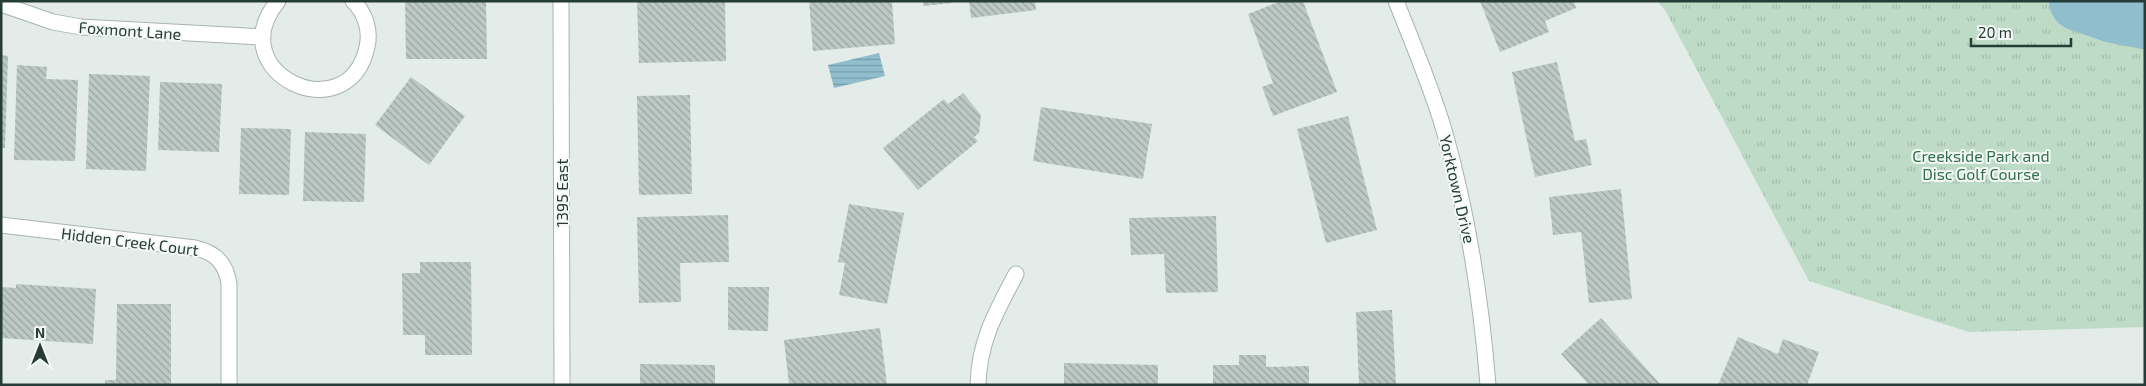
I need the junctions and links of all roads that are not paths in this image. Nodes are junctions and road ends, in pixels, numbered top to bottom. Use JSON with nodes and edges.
{"nodes":[{"id":1,"x":278,"y":1,"type":"edge"},
{"id":2,"x":354,"y":1,"type":"edge"},
{"id":3,"x":561,"y":1,"type":"edge"},
{"id":4,"x":1396,"y":1,"type":"edge"},
{"id":5,"x":1,"y":4,"type":"edge"},
{"id":6,"x":263,"y":37,"type":"junction"},
{"id":7,"x":1,"y":225,"type":"edge"},
{"id":8,"x":1016,"y":274,"type":"dead end"},
{"id":9,"x":229,"y":385,"type":"edge"},
{"id":10,"x":562,"y":385,"type":"edge"},
{"id":11,"x":978,"y":385,"type":"edge"},
{"id":12,"x":1488,"y":385,"type":"edge"}],
"edges":[{"from":1,"to":6,"type":"street"},
{"from":2,"to":6,"type":"street"},
{"from":3,"to":10,"type":"street","name":"1395 East"},
{"from":4,"to":12,"type":"street","name":"Yorktown Drive"},
{"from":5,"to":6,"type":"street","name":"Foxmont Lane"},
{"from":7,"to":9,"type":"street","name":"Hidden Creek Court"},
{"from":8,"to":11,"type":"street"}]}
